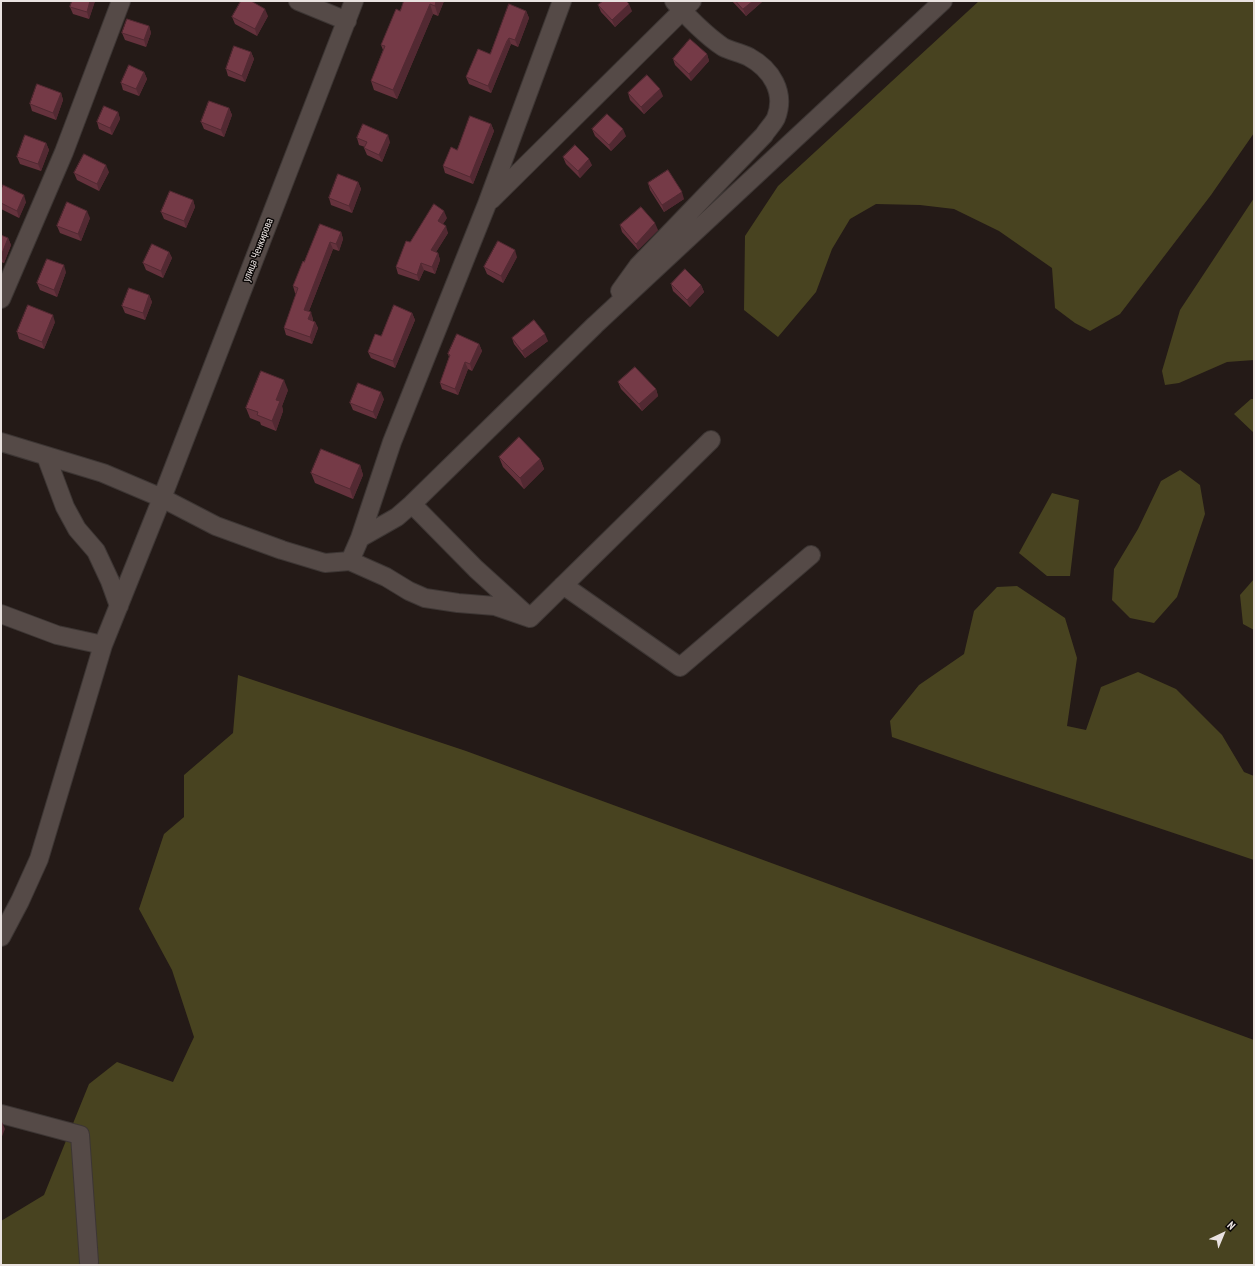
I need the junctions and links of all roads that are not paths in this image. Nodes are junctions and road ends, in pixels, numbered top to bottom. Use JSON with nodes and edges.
{"nodes":[{"id":1,"x":121,"y":1,"type":"edge"},
{"id":2,"x":298,"y":1,"type":"edge"},
{"id":3,"x":354,"y":1,"type":"edge"},
{"id":4,"x":562,"y":1,"type":"edge"},
{"id":5,"x":943,"y":1,"type":"edge"},
{"id":6,"x":683,"y":4,"type":"edge"},
{"id":7,"x":347,"y":21,"type":"junction"},
{"id":8,"x":487,"y":204,"type":"junction"},
{"id":9,"x":1,"y":299,"type":"edge"},
{"id":10,"x":595,"y":325,"type":"junction"},
{"id":11,"x":711,"y":440,"type":"dead end"},
{"id":12,"x":1,"y":442,"type":"edge"},
{"id":13,"x":46,"y":456,"type":"junction"},
{"id":14,"x":162,"y":498,"type":"junction"},
{"id":15,"x":412,"y":504,"type":"junction"},
{"id":16,"x":360,"y":538,"type":"junction"},
{"id":17,"x":811,"y":555,"type":"dead end"},
{"id":18,"x":350,"y":562,"type":"junction"},
{"id":19,"x":563,"y":585,"type":"junction"},
{"id":20,"x":119,"y":606,"type":"junction"},
{"id":21,"x":1,"y":614,"type":"edge"},
{"id":22,"x":530,"y":618,"type":"junction"},
{"id":23,"x":103,"y":645,"type":"junction"},
{"id":24,"x":1,"y":937,"type":"edge"},
{"id":25,"x":1,"y":1114,"type":"edge"},
{"id":26,"x":89,"y":1262,"type":"dead end"}],
"edges":[{"from":1,"to":9,"type":"street"},
{"from":2,"to":7,"type":"street"},
{"from":3,"to":7,"type":"street","name":"улица Ченкирова"},
{"from":4,"to":8,"type":"street"},
{"from":5,"to":10,"type":"street"},
{"from":6,"to":8,"type":"street"},
{"from":6,"to":10,"type":"street"},
{"from":7,"to":14,"type":"street","name":"улица Ченкирова"},
{"from":8,"to":16,"type":"street"},
{"from":10,"to":15,"type":"street"},
{"from":11,"to":19,"type":"street"},
{"from":12,"to":13,"type":"street"},
{"from":13,"to":14,"type":"street"},
{"from":13,"to":20,"type":"street"},
{"from":14,"to":18,"type":"street"},
{"from":14,"to":20,"type":"street","name":"улица Ченкирова"},
{"from":15,"to":16,"type":"street"},
{"from":15,"to":22,"type":"street"},
{"from":16,"to":18,"type":"street"},
{"from":17,"to":19,"type":"street"},
{"from":18,"to":22,"type":"street"},
{"from":19,"to":22,"type":"street"},
{"from":20,"to":23,"type":"street","name":"улица Ченкирова"},
{"from":21,"to":23,"type":"street"},
{"from":23,"to":24,"type":"street","name":"улица Ченкирова"},
{"from":25,"to":26,"type":"street"}]}
